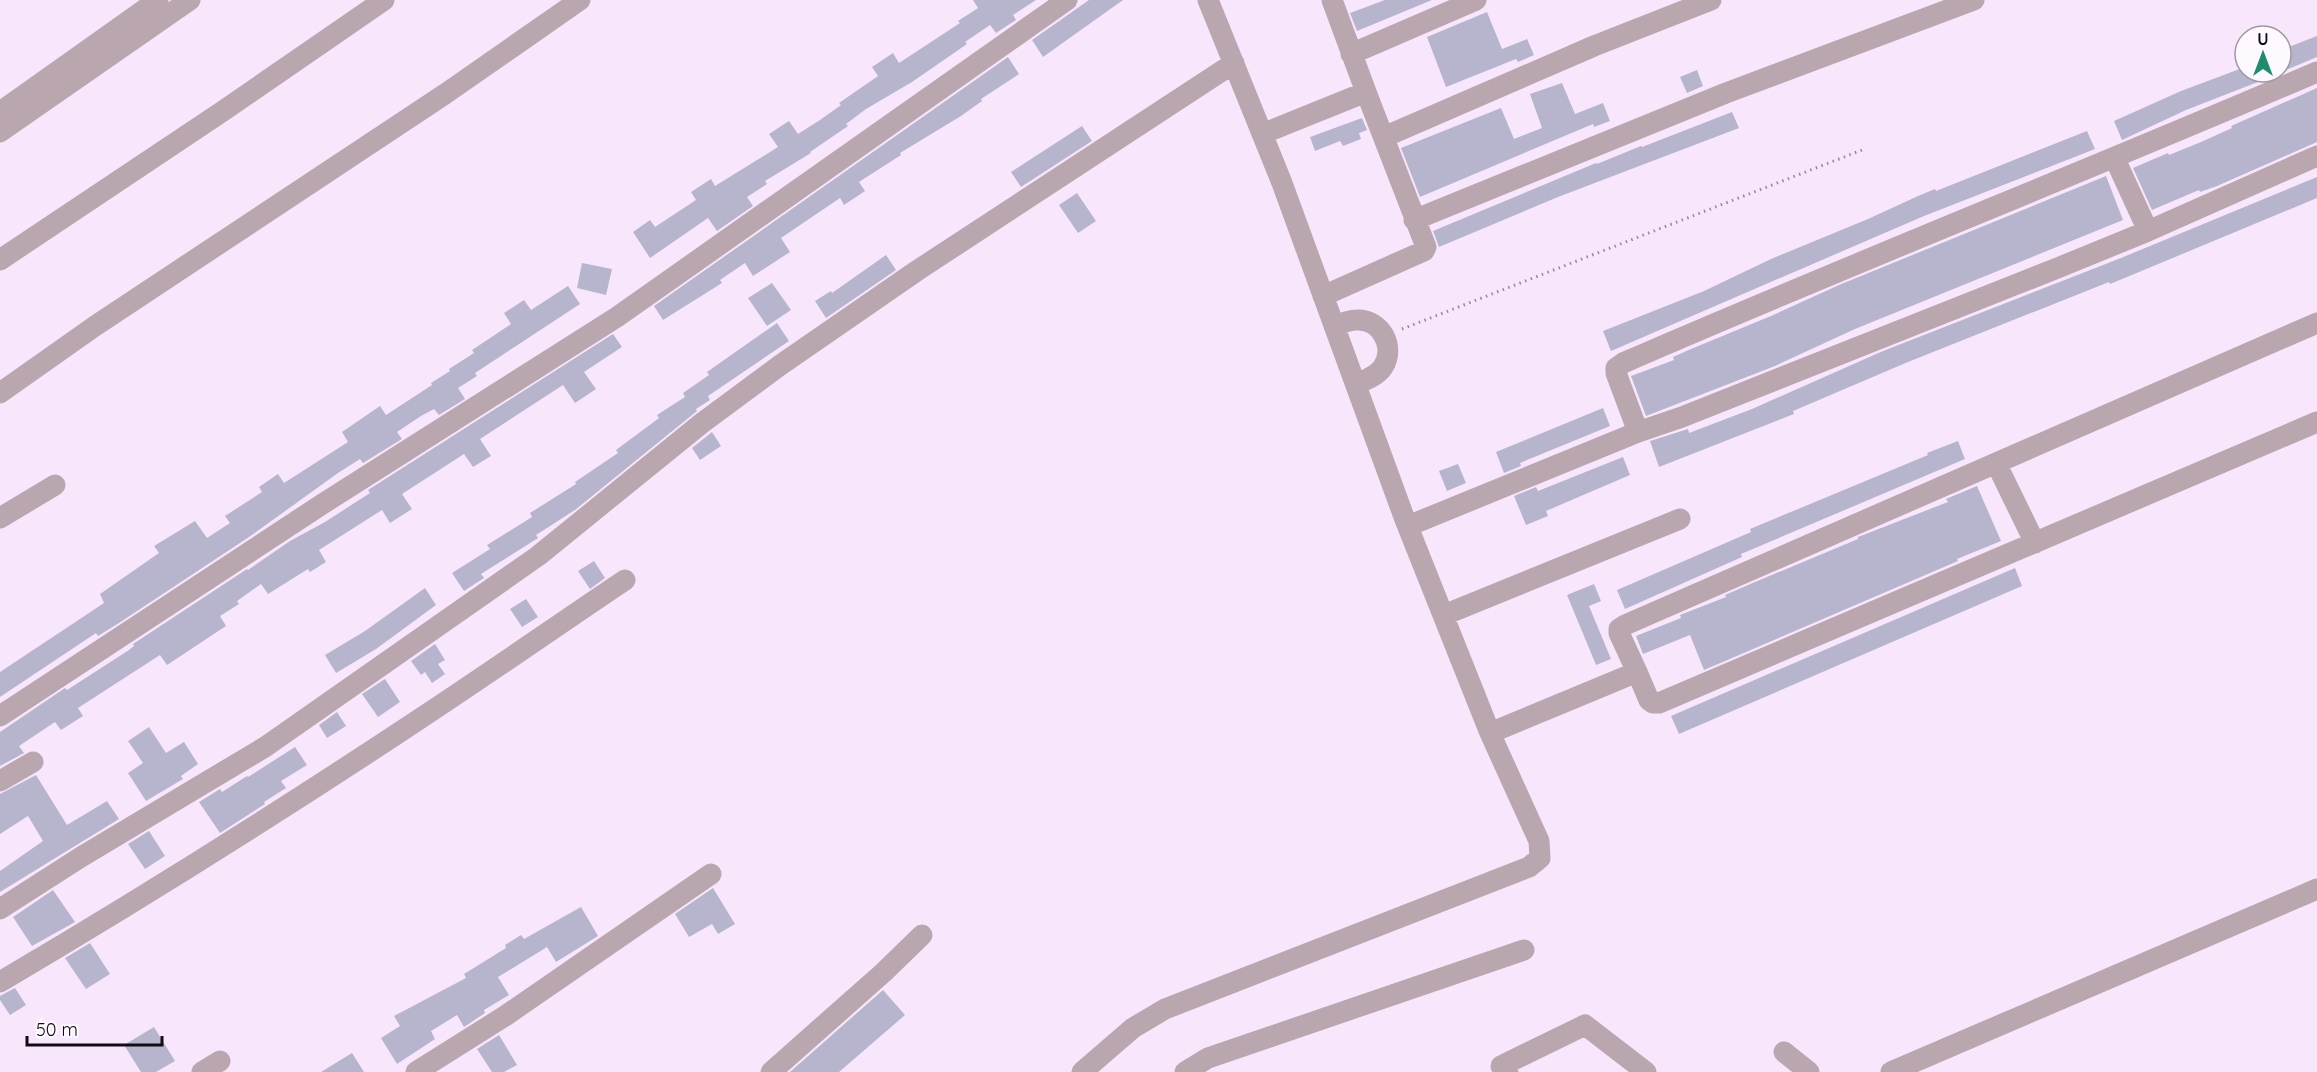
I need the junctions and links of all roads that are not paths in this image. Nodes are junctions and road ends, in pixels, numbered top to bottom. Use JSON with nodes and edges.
{"nodes":[{"id":1,"x":158,"y":0,"type":"edge"},
{"id":2,"x":190,"y":0,"type":"edge"},
{"id":3,"x":384,"y":0,"type":"edge"},
{"id":4,"x":580,"y":0,"type":"edge"},
{"id":5,"x":1067,"y":0,"type":"edge"},
{"id":6,"x":1209,"y":0,"type":"edge"},
{"id":7,"x":1332,"y":0,"type":"edge"},
{"id":8,"x":1476,"y":0,"type":"edge"},
{"id":9,"x":1711,"y":0,"type":"edge"},
{"id":10,"x":1974,"y":0,"type":"edge"},
{"id":11,"x":1351,"y":54,"type":"junction"},
{"id":12,"x":1234,"y":63,"type":"junction"},
{"id":13,"x":2317,"y":72,"type":"edge"},
{"id":14,"x":1366,"y":92,"type":"junction"},
{"id":15,"x":0,"y":112,"type":"edge"},
{"id":16,"x":0,"y":132,"type":"edge"},
{"id":17,"x":1262,"y":134,"type":"junction"},
{"id":18,"x":1384,"y":137,"type":"junction"},
{"id":19,"x":2317,"y":156,"type":"edge"},
{"id":20,"x":2115,"y":159,"type":"junction"},
{"id":21,"x":1414,"y":220,"type":"junction"},
{"id":22,"x":2148,"y":231,"type":"junction"},
{"id":23,"x":0,"y":260,"type":"edge"},
{"id":24,"x":1323,"y":296,"type":"junction"},
{"id":25,"x":2317,"y":323,"type":"edge"},
{"id":26,"x":1334,"y":326,"type":"junction"},
{"id":27,"x":1356,"y":384,"type":"junction"},
{"id":28,"x":0,"y":393,"type":"edge"},
{"id":29,"x":2317,"y":422,"type":"edge"},
{"id":30,"x":1638,"y":432,"type":"junction"},
{"id":31,"x":1996,"y":462,"type":"junction"},
{"id":32,"x":54,"y":485,"type":"dead end"},
{"id":33,"x":0,"y":518,"type":"edge"},
{"id":34,"x":1680,"y":519,"type":"dead end"},
{"id":35,"x":1408,"y":526,"type":"junction"},
{"id":36,"x":2035,"y":543,"type":"junction"},
{"id":37,"x":625,"y":580,"type":"dead end"},
{"id":38,"x":1444,"y":615,"type":"junction"},
{"id":39,"x":1637,"y":672,"type":"junction"},
{"id":40,"x":0,"y":716,"type":"edge"},
{"id":41,"x":1490,"y":733,"type":"junction"},
{"id":42,"x":33,"y":762,"type":"dead end"},
{"id":43,"x":0,"y":781,"type":"edge"},
{"id":44,"x":711,"y":874,"type":"dead end"},
{"id":45,"x":2317,"y":889,"type":"edge"},
{"id":46,"x":0,"y":909,"type":"edge"},
{"id":47,"x":922,"y":935,"type":"dead end"},
{"id":48,"x":1524,"y":950,"type":"dead end"},
{"id":49,"x":0,"y":982,"type":"edge"},
{"id":50,"x":1784,"y":1052,"type":"dead end"},
{"id":51,"x":220,"y":1061,"type":"dead end"},
{"id":52,"x":202,"y":1072,"type":"edge"},
{"id":53,"x":416,"y":1072,"type":"edge"},
{"id":54,"x":771,"y":1072,"type":"edge"},
{"id":55,"x":1082,"y":1072,"type":"edge"},
{"id":56,"x":1185,"y":1072,"type":"edge"},
{"id":57,"x":1508,"y":1072,"type":"edge"},
{"id":58,"x":1646,"y":1072,"type":"edge"},
{"id":59,"x":1809,"y":1072,"type":"edge"},
{"id":60,"x":1891,"y":1072,"type":"edge"}],
"edges":[{"from":1,"to":15,"type":"street"},
{"from":2,"to":16,"type":"street"},
{"from":3,"to":23,"type":"street"},
{"from":4,"to":28,"type":"street"},
{"from":5,"to":40,"type":"street"},
{"from":6,"to":12,"type":"street"},
{"from":7,"to":11,"type":"street"},
{"from":8,"to":11,"type":"street"},
{"from":9,"to":18,"type":"street"},
{"from":10,"to":21,"type":"street"},
{"from":11,"to":14,"type":"street"},
{"from":12,"to":17,"type":"street"},
{"from":12,"to":46,"type":"street"},
{"from":13,"to":20,"type":"street"},
{"from":14,"to":17,"type":"street"},
{"from":14,"to":18,"type":"street"},
{"from":17,"to":24,"type":"street"},
{"from":18,"to":21,"type":"street"},
{"from":19,"to":22,"type":"street"},
{"from":20,"to":22,"type":"street"},
{"from":20,"to":30,"type":"street"},
{"from":21,"to":24,"type":"street"},
{"from":22,"to":30,"type":"street"},
{"from":24,"to":26,"type":"street"},
{"from":25,"to":31,"type":"street"},
{"from":26,"to":27,"type":"street"},
{"from":26,"to":27,"type":"street"},
{"from":27,"to":35,"type":"street"},
{"from":29,"to":36,"type":"street"},
{"from":30,"to":35,"type":"street"},
{"from":31,"to":36,"type":"street"},
{"from":31,"to":39,"type":"street"},
{"from":32,"to":33,"type":"street"},
{"from":34,"to":38,"type":"street"},
{"from":35,"to":38,"type":"street"},
{"from":36,"to":39,"type":"street"},
{"from":37,"to":49,"type":"street"},
{"from":38,"to":41,"type":"street"},
{"from":39,"to":41,"type":"street"},
{"from":41,"to":55,"type":"street"},
{"from":42,"to":43,"type":"street"},
{"from":44,"to":53,"type":"street"},
{"from":45,"to":60,"type":"street"},
{"from":47,"to":54,"type":"street"},
{"from":48,"to":56,"type":"street"},
{"from":50,"to":59,"type":"street"},
{"from":51,"to":52,"type":"street"},
{"from":57,"to":58,"type":"street"}]}
